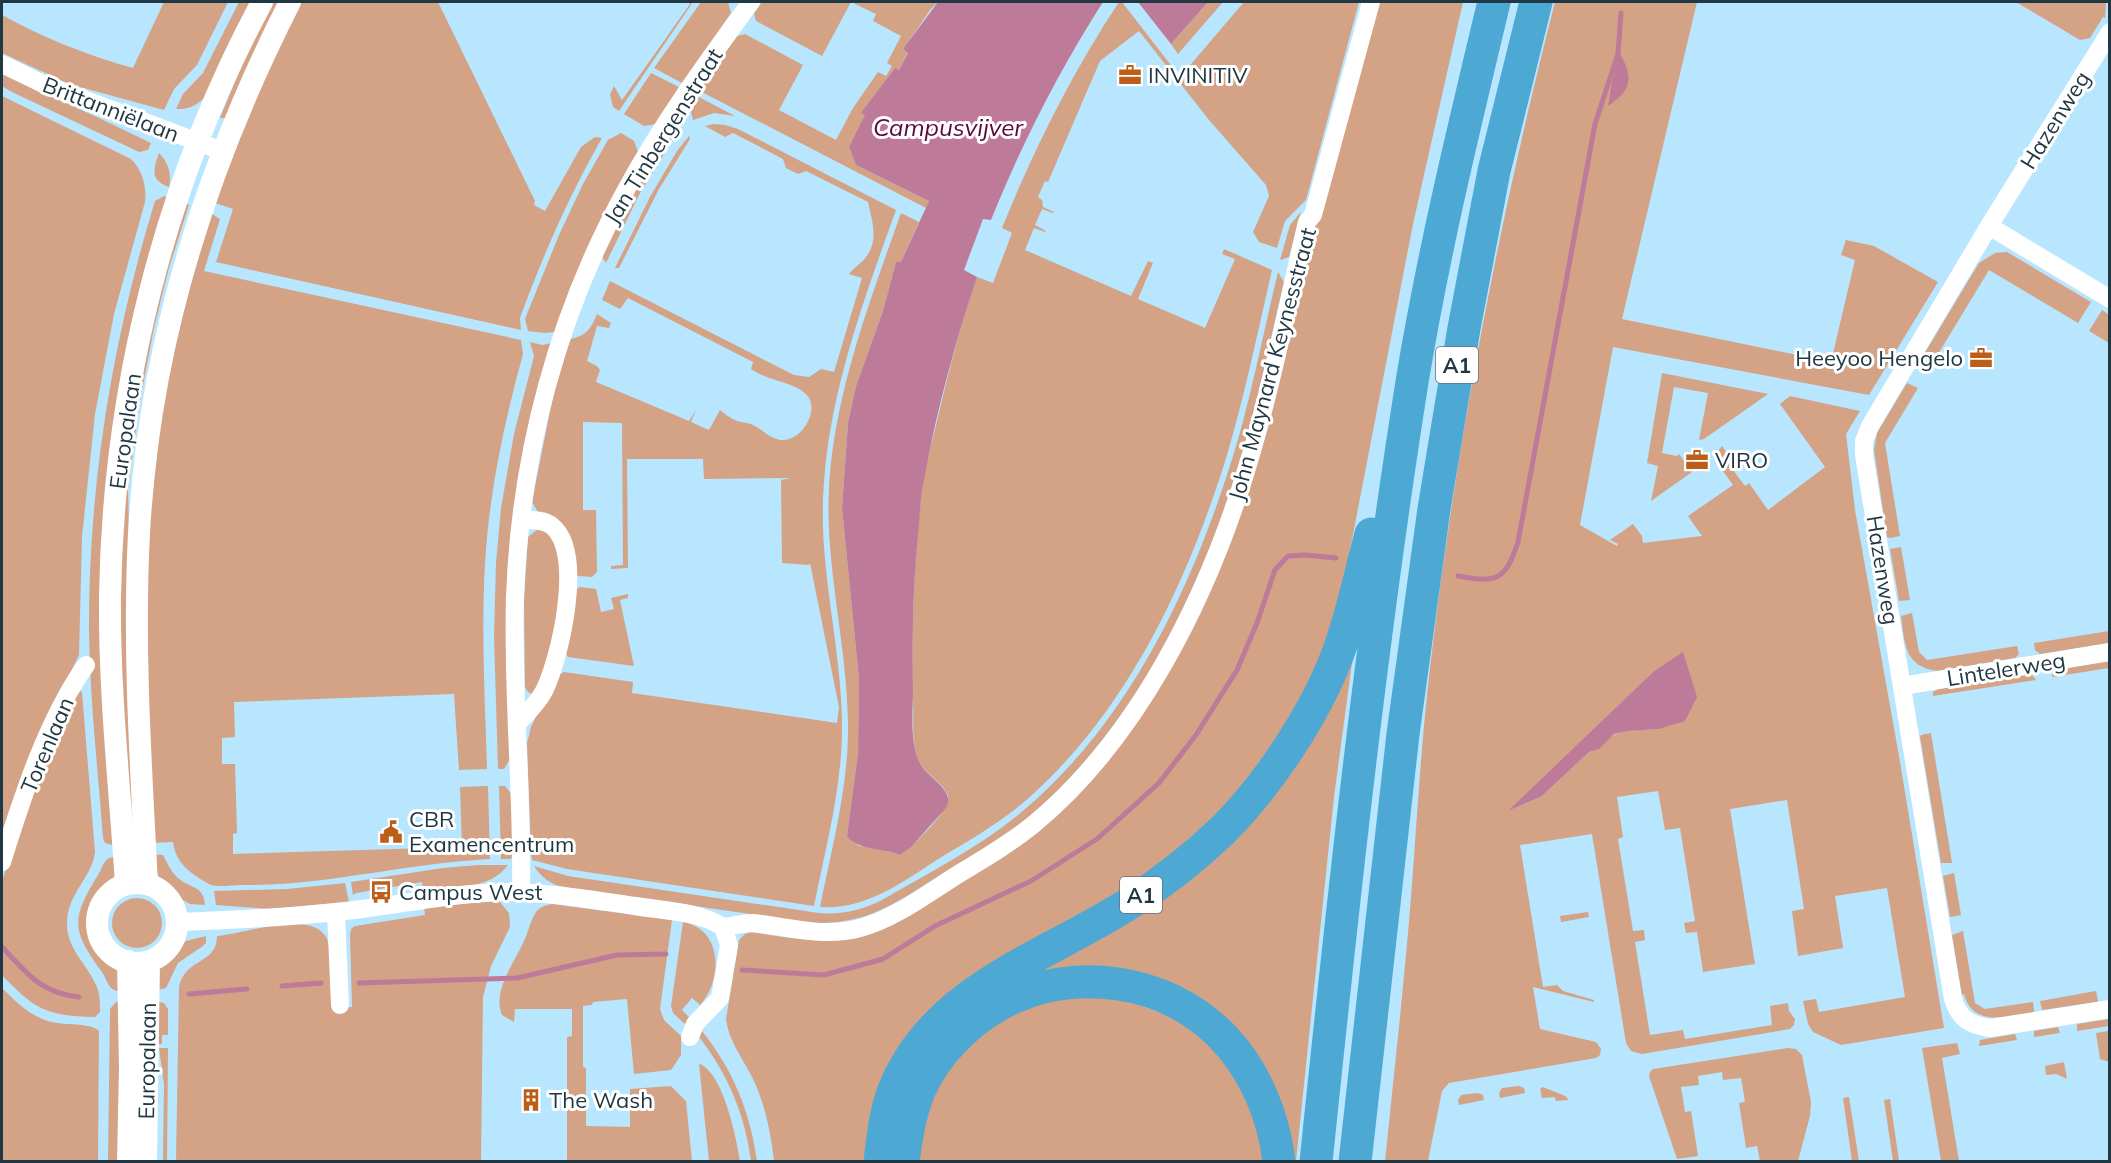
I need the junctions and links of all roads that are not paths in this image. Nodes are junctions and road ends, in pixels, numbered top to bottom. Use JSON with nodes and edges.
{"nodes":[{"id":1,"x":262,"y":2,"type":"edge"},
{"id":2,"x":290,"y":2,"type":"edge"},
{"id":3,"x":751,"y":2,"type":"edge"},
{"id":4,"x":1371,"y":2,"type":"edge"},
{"id":5,"x":1494,"y":2,"type":"edge"},
{"id":6,"x":1536,"y":2,"type":"edge"},
{"id":7,"x":2109,"y":32,"type":"edge"},
{"id":8,"x":2,"y":64,"type":"edge"},
{"id":9,"x":197,"y":141,"type":"junction"},
{"id":10,"x":222,"y":151,"type":"junction"},
{"id":11,"x":1989,"y":226,"type":"junction"},
{"id":12,"x":2109,"y":298,"type":"edge"},
{"id":13,"x":1413,"y":380,"type":"junction"},
{"id":14,"x":521,"y":520,"type":"junction"},
{"id":15,"x":2109,"y":652,"type":"edge"},
{"id":16,"x":86,"y":665,"type":"dead end"},
{"id":17,"x":1902,"y":686,"type":"junction"},
{"id":18,"x":518,"y":723,"type":"junction"},
{"id":19,"x":2,"y":862,"type":"edge"},
{"id":20,"x":136,"y":884,"type":"junction"},
{"id":21,"x":521,"y":892,"type":"junction"},
{"id":22,"x":336,"y":912,"type":"junction"},
{"id":23,"x":177,"y":922,"type":"junction"},
{"id":24,"x":723,"y":927,"type":"junction"},
{"id":25,"x":139,"y":961,"type":"junction"},
{"id":26,"x":340,"y":1005,"type":"dead end"},
{"id":27,"x":2109,"y":1009,"type":"edge"},
{"id":28,"x":690,"y":1036,"type":"dead end"},
{"id":29,"x":128,"y":1161,"type":"edge"},
{"id":30,"x":146,"y":1161,"type":"edge"},
{"id":31,"x":880,"y":1161,"type":"edge"},
{"id":32,"x":903,"y":1161,"type":"edge"},
{"id":33,"x":1279,"y":1161,"type":"edge"},
{"id":34,"x":1316,"y":1161,"type":"edge"},
{"id":35,"x":1355,"y":1161,"type":"edge"}],
"edges":[{"from":1,"to":9,"type":"street","name":"Europalaan"},
{"from":2,"to":10,"type":"street","name":"Europalaan"},
{"from":3,"to":14,"type":"street","name":"Jan Tinbergenstraat"},
{"from":4,"to":24,"type":"street","name":"John Maynard Keynesstraat"},
{"from":5,"to":13,"type":"highway","number":"A1"},
{"from":6,"to":35,"type":"highway","number":"A1"},
{"from":7,"to":11,"type":"street","name":"Hazenweg"},
{"from":8,"to":9,"type":"street","name":"Brittanniëlaan"},
{"from":9,"to":10,"type":"street","name":"Brittanniëlaan"},
{"from":9,"to":20,"type":"street","name":"Europalaan"},
{"from":10,"to":20,"type":"street","name":"Europalaan"},
{"from":11,"to":12,"type":"street"},
{"from":11,"to":17,"type":"street","name":"Hazenweg"},
{"from":13,"to":31,"type":"highway","number":"A1"},
{"from":13,"to":34,"type":"highway","number":"A1"},
{"from":14,"to":18,"type":"street","name":"Jan Tinbergenstraat"},
{"from":14,"to":18,"type":"street"},
{"from":15,"to":17,"type":"street","name":"Lintelerweg"},
{"from":16,"to":19,"type":"street","name":"Torenlaan"},
{"from":17,"to":27,"type":"street","name":"Hazenweg"},
{"from":18,"to":21,"type":"street","name":"Jan Tinbergenstraat"},
{"from":20,"to":23,"type":"street"},
{"from":20,"to":25,"type":"street"},
{"from":21,"to":22,"type":"street","name":"John Maynard Keynesstraat"},
{"from":21,"to":24,"type":"street","name":"John Maynard Keynesstraat"},
{"from":22,"to":23,"type":"street","name":"John Maynard Keynesstraat"},
{"from":22,"to":26,"type":"street"},
{"from":23,"to":25,"type":"street"},
{"from":24,"to":28,"type":"street"},
{"from":25,"to":29,"type":"street","name":"Europalaan"},
{"from":25,"to":30,"type":"street","name":"Europalaan"},
{"from":32,"to":33,"type":"highway"}]}
